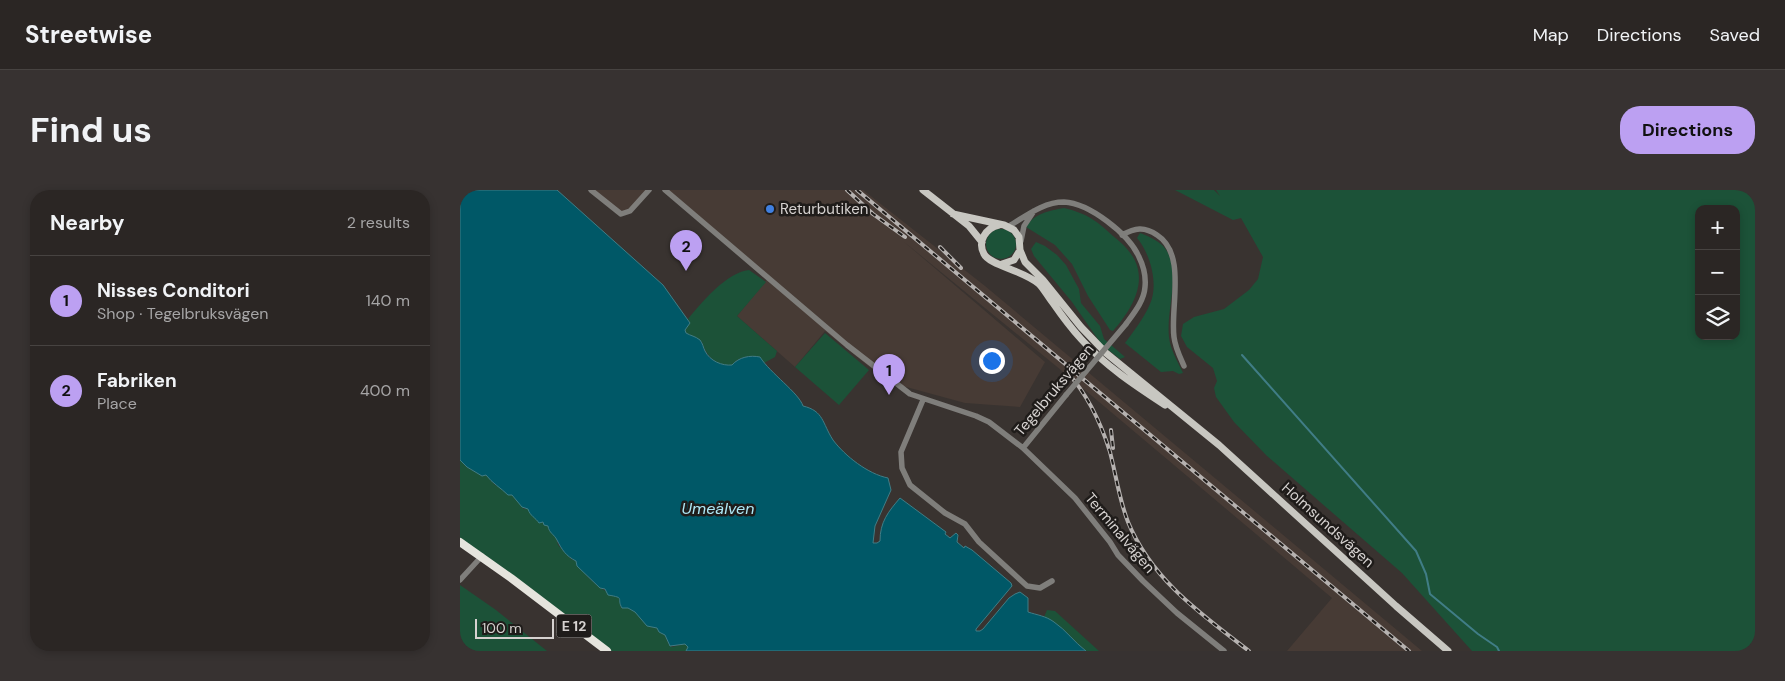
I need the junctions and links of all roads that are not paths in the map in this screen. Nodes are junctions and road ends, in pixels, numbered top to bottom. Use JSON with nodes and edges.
{"nodes":[{"id":1,"x":591,"y":190,"type":"edge"},
{"id":2,"x":648,"y":190,"type":"edge"},
{"id":3,"x":665,"y":190,"type":"edge"},
{"id":4,"x":923,"y":190,"type":"edge"},
{"id":5,"x":1034,"y":211,"type":"junction"},
{"id":6,"x":953,"y":214,"type":"junction"},
{"id":7,"x":999,"y":225,"type":"junction"},
{"id":8,"x":1008,"y":226,"type":"junction"},
{"id":9,"x":1122,"y":235,"type":"junction"},
{"id":10,"x":1021,"y":241,"type":"junction"},
{"id":11,"x":982,"y":242,"type":"junction"},
{"id":12,"x":1020,"y":250,"type":"junction"},
{"id":13,"x":1002,"y":265,"type":"junction"},
{"id":14,"x":1184,"y":366,"type":"dead end"},
{"id":15,"x":924,"y":400,"type":"junction"},
{"id":16,"x":1189,"y":419,"type":"junction"},
{"id":17,"x":1023,"y":448,"type":"junction"},
{"id":18,"x":460,"y":542,"type":"edge"},
{"id":19,"x":482,"y":556,"type":"junction"},
{"id":20,"x":460,"y":580,"type":"edge"},
{"id":21,"x":1052,"y":581,"type":"dead end"},
{"id":22,"x":608,"y":651,"type":"edge"},
{"id":23,"x":1224,"y":651,"type":"edge"},
{"id":24,"x":1448,"y":651,"type":"edge"}],
"edges":[{"from":1,"to":2,"type":"street"},
{"from":3,"to":15,"type":"street","name":"Tegelbruksvägen"},
{"from":4,"to":6,"type":"main road","name":"Holmsundsvägen"},
{"from":5,"to":8,"type":"street","name":"Tegelbruksvägen"},
{"from":5,"to":9,"type":"street","name":"Tegelbruksvägen"},
{"from":5,"to":10,"type":"street"},
{"from":6,"to":7,"type":"main road","name":"Holmsundsvägen"},
{"from":6,"to":11,"type":"main road","name":"Holmsundsvägen"},
{"from":7,"to":8,"type":"main road","name":"Holmsundsvägen"},
{"from":7,"to":11,"type":"main road"},
{"from":8,"to":10,"type":"main road"},
{"from":9,"to":14,"type":"street"},
{"from":9,"to":17,"type":"street","name":"Tegelbruksvägen","bridge":true},
{"from":10,"to":12,"type":"main road"},
{"from":11,"to":13,"type":"main road","name":"Holmsundsvägen"},
{"from":12,"to":13,"type":"main road"},
{"from":12,"to":16,"type":"main road","name":"Holmsundsvägen"},
{"from":13,"to":16,"type":"main road","name":"Holmsundsvägen"},
{"from":15,"to":17,"type":"street","name":"Tegelbruksvägen"},
{"from":15,"to":21,"type":"street"},
{"from":16,"to":24,"type":"main road","name":"Holmsundsvägen"},
{"from":17,"to":23,"type":"street","name":"Terminalvägen"},
{"from":18,"to":19,"type":"highway","number":"E 12"},
{"from":19,"to":20,"type":"street"},
{"from":19,"to":22,"type":"highway","number":"E 12"}]}
